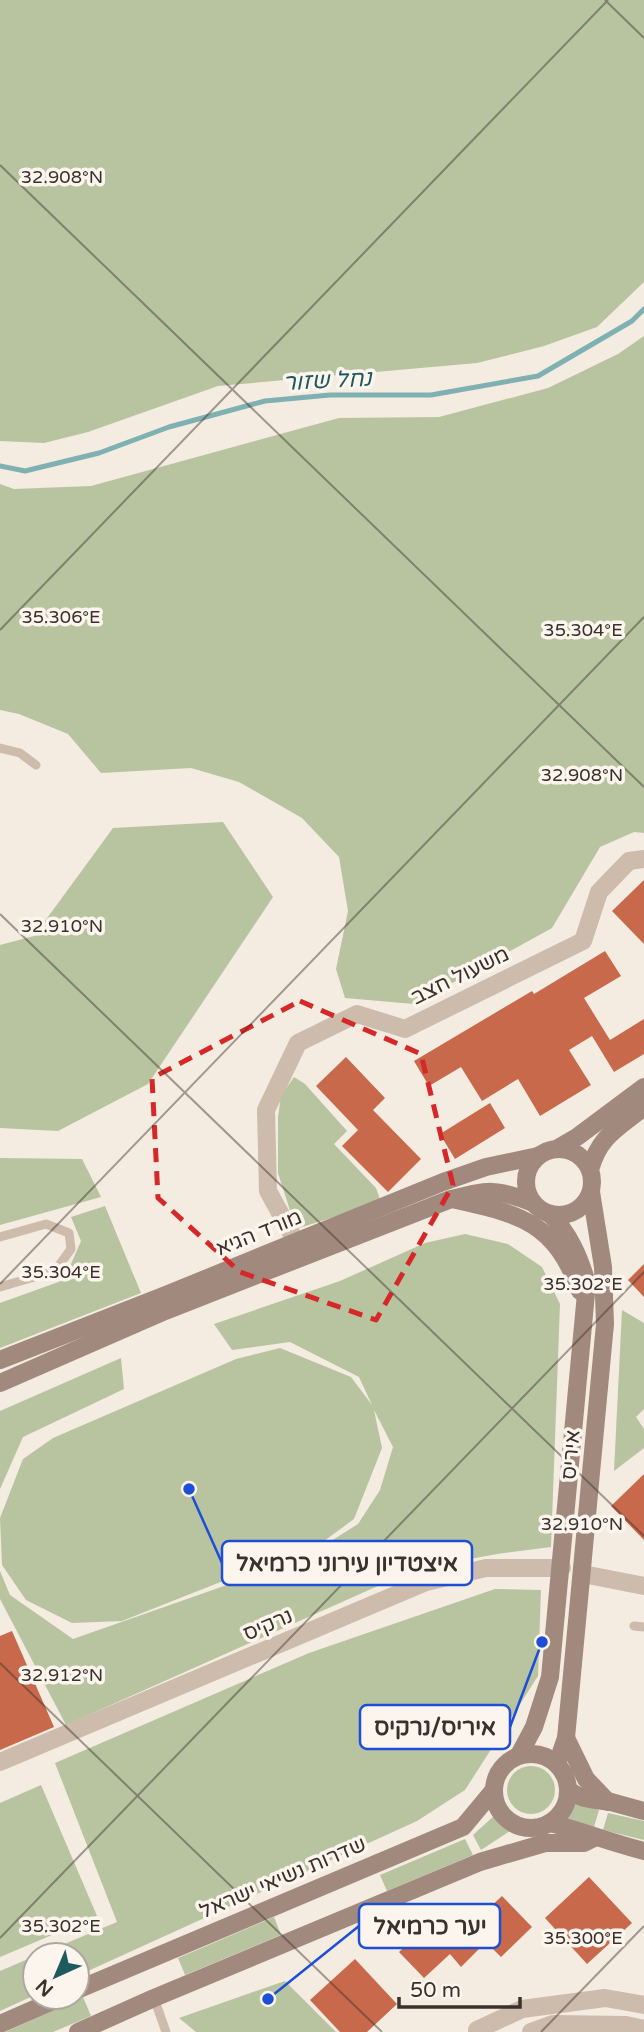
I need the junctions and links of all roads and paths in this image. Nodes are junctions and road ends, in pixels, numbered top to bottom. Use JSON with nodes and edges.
{"nodes":[{"id":1,"x":0,"y":748,"type":"edge"},
{"id":2,"x":36,"y":765,"type":"dead end"},
{"id":3,"x":644,"y":859,"type":"edge"},
{"id":4,"x":644,"y":1087,"type":"edge"},
{"id":5,"x":644,"y":1107,"type":"edge"},
{"id":6,"x":558,"y":1148,"type":"junction"},
{"id":7,"x":538,"y":1156,"type":"junction"},
{"id":8,"x":590,"y":1170,"type":"junction"},
{"id":9,"x":591,"y":1192,"type":"junction"},
{"id":10,"x":451,"y":1199,"type":"junction"},
{"id":11,"x":531,"y":1202,"type":"junction"},
{"id":12,"x":550,"y":1214,"type":"junction"},
{"id":13,"x":0,"y":1237,"type":"edge"},
{"id":14,"x":296,"y":1242,"type":"junction"},
{"id":15,"x":0,"y":1287,"type":"edge"},
{"id":16,"x":586,"y":1308,"type":"junction"},
{"id":17,"x":0,"y":1360,"type":"edge"},
{"id":18,"x":0,"y":1383,"type":"edge"},
{"id":19,"x":562,"y":1568,"type":"junction"},
{"id":20,"x":583,"y":1574,"type":"junction"},
{"id":21,"x":644,"y":1586,"type":"edge"},
{"id":22,"x":566,"y":1738,"type":"junction"},
{"id":23,"x":519,"y":1755,"type":"junction"},
{"id":24,"x":0,"y":1762,"type":"edge"},
{"id":25,"x":557,"y":1764,"type":"junction"},
{"id":26,"x":568,"y":1790,"type":"junction"},
{"id":27,"x":494,"y":1791,"type":"junction"},
{"id":28,"x":608,"y":1802,"type":"junction"},
{"id":29,"x":644,"y":1811,"type":"edge"},
{"id":30,"x":550,"y":1823,"type":"junction"},
{"id":31,"x":531,"y":1828,"type":"junction"},
{"id":32,"x":594,"y":1838,"type":"junction"},
{"id":33,"x":644,"y":1851,"type":"edge"},
{"id":34,"x":480,"y":1862,"type":"junction"},
{"id":35,"x":91,"y":1984,"type":"edge"},
{"id":36,"x":154,"y":1998,"type":"junction"},
{"id":37,"x":644,"y":2005,"type":"edge"},
{"id":38,"x":30,"y":2011,"type":"edge"},
{"id":39,"x":0,"y":2024,"type":"edge"},
{"id":40,"x":644,"y":2029,"type":"edge"},
{"id":41,"x":78,"y":2032,"type":"edge"},
{"id":42,"x":166,"y":2032,"type":"edge"},
{"id":43,"x":481,"y":2032,"type":"edge"},
{"id":44,"x":531,"y":2032,"type":"edge"}],
"edges":[{"from":1,"to":2,"type":"lane"},
{"from":3,"to":14,"type":"street","name":"משעול חצב"},
{"from":4,"to":6,"type":"street"},
{"from":5,"to":8,"type":"street"},
{"from":6,"to":7,"type":"street"},
{"from":6,"to":8,"type":"street"},
{"from":7,"to":11,"type":"street"},
{"from":7,"to":14,"type":"street","name":"מורד הגיא"},
{"from":8,"to":9,"type":"street"},
{"from":9,"to":12,"type":"street"},
{"from":9,"to":20,"type":"street","name":"איריס"},
{"from":10,"to":11,"type":"street","name":"מורד הגיא"},
{"from":10,"to":16,"type":"street"},
{"from":10,"to":18,"type":"street","name":"מורד הגיא"},
{"from":11,"to":12,"type":"street"},
{"from":12,"to":16,"type":"street","name":"איריס"},
{"from":13,"to":15,"type":"lane"},
{"from":14,"to":17,"type":"street","name":"מורד הגיא"},
{"from":16,"to":19,"type":"street","name":"איריס"},
{"from":19,"to":23,"type":"street","name":"איריס"},
{"from":19,"to":24,"type":"street","name":"נרקיס"},
{"from":20,"to":21,"type":"street"},
{"from":20,"to":22,"type":"street","name":"איריס"},
{"from":22,"to":25,"type":"street","name":"איריס"},
{"from":22,"to":28,"type":"street"},
{"from":23,"to":25,"type":"street"},
{"from":23,"to":27,"type":"street"},
{"from":25,"to":26,"type":"street"},
{"from":26,"to":28,"type":"street"},
{"from":26,"to":30,"type":"street"},
{"from":27,"to":31,"type":"street"},
{"from":27,"to":35,"type":"street","name":"שדרות נשיאי ישראל"},
{"from":28,"to":29,"type":"street"},
{"from":30,"to":31,"type":"street"},
{"from":30,"to":32,"type":"street"},
{"from":31,"to":34,"type":"street"},
{"from":32,"to":33,"type":"street"},
{"from":32,"to":34,"type":"street"},
{"from":34,"to":36,"type":"street"},
{"from":36,"to":41,"type":"street"},
{"from":36,"to":42,"type":"lane"},
{"from":37,"to":43,"type":"street"},
{"from":38,"to":39,"type":"street"},
{"from":40,"to":44,"type":"street"}]}
